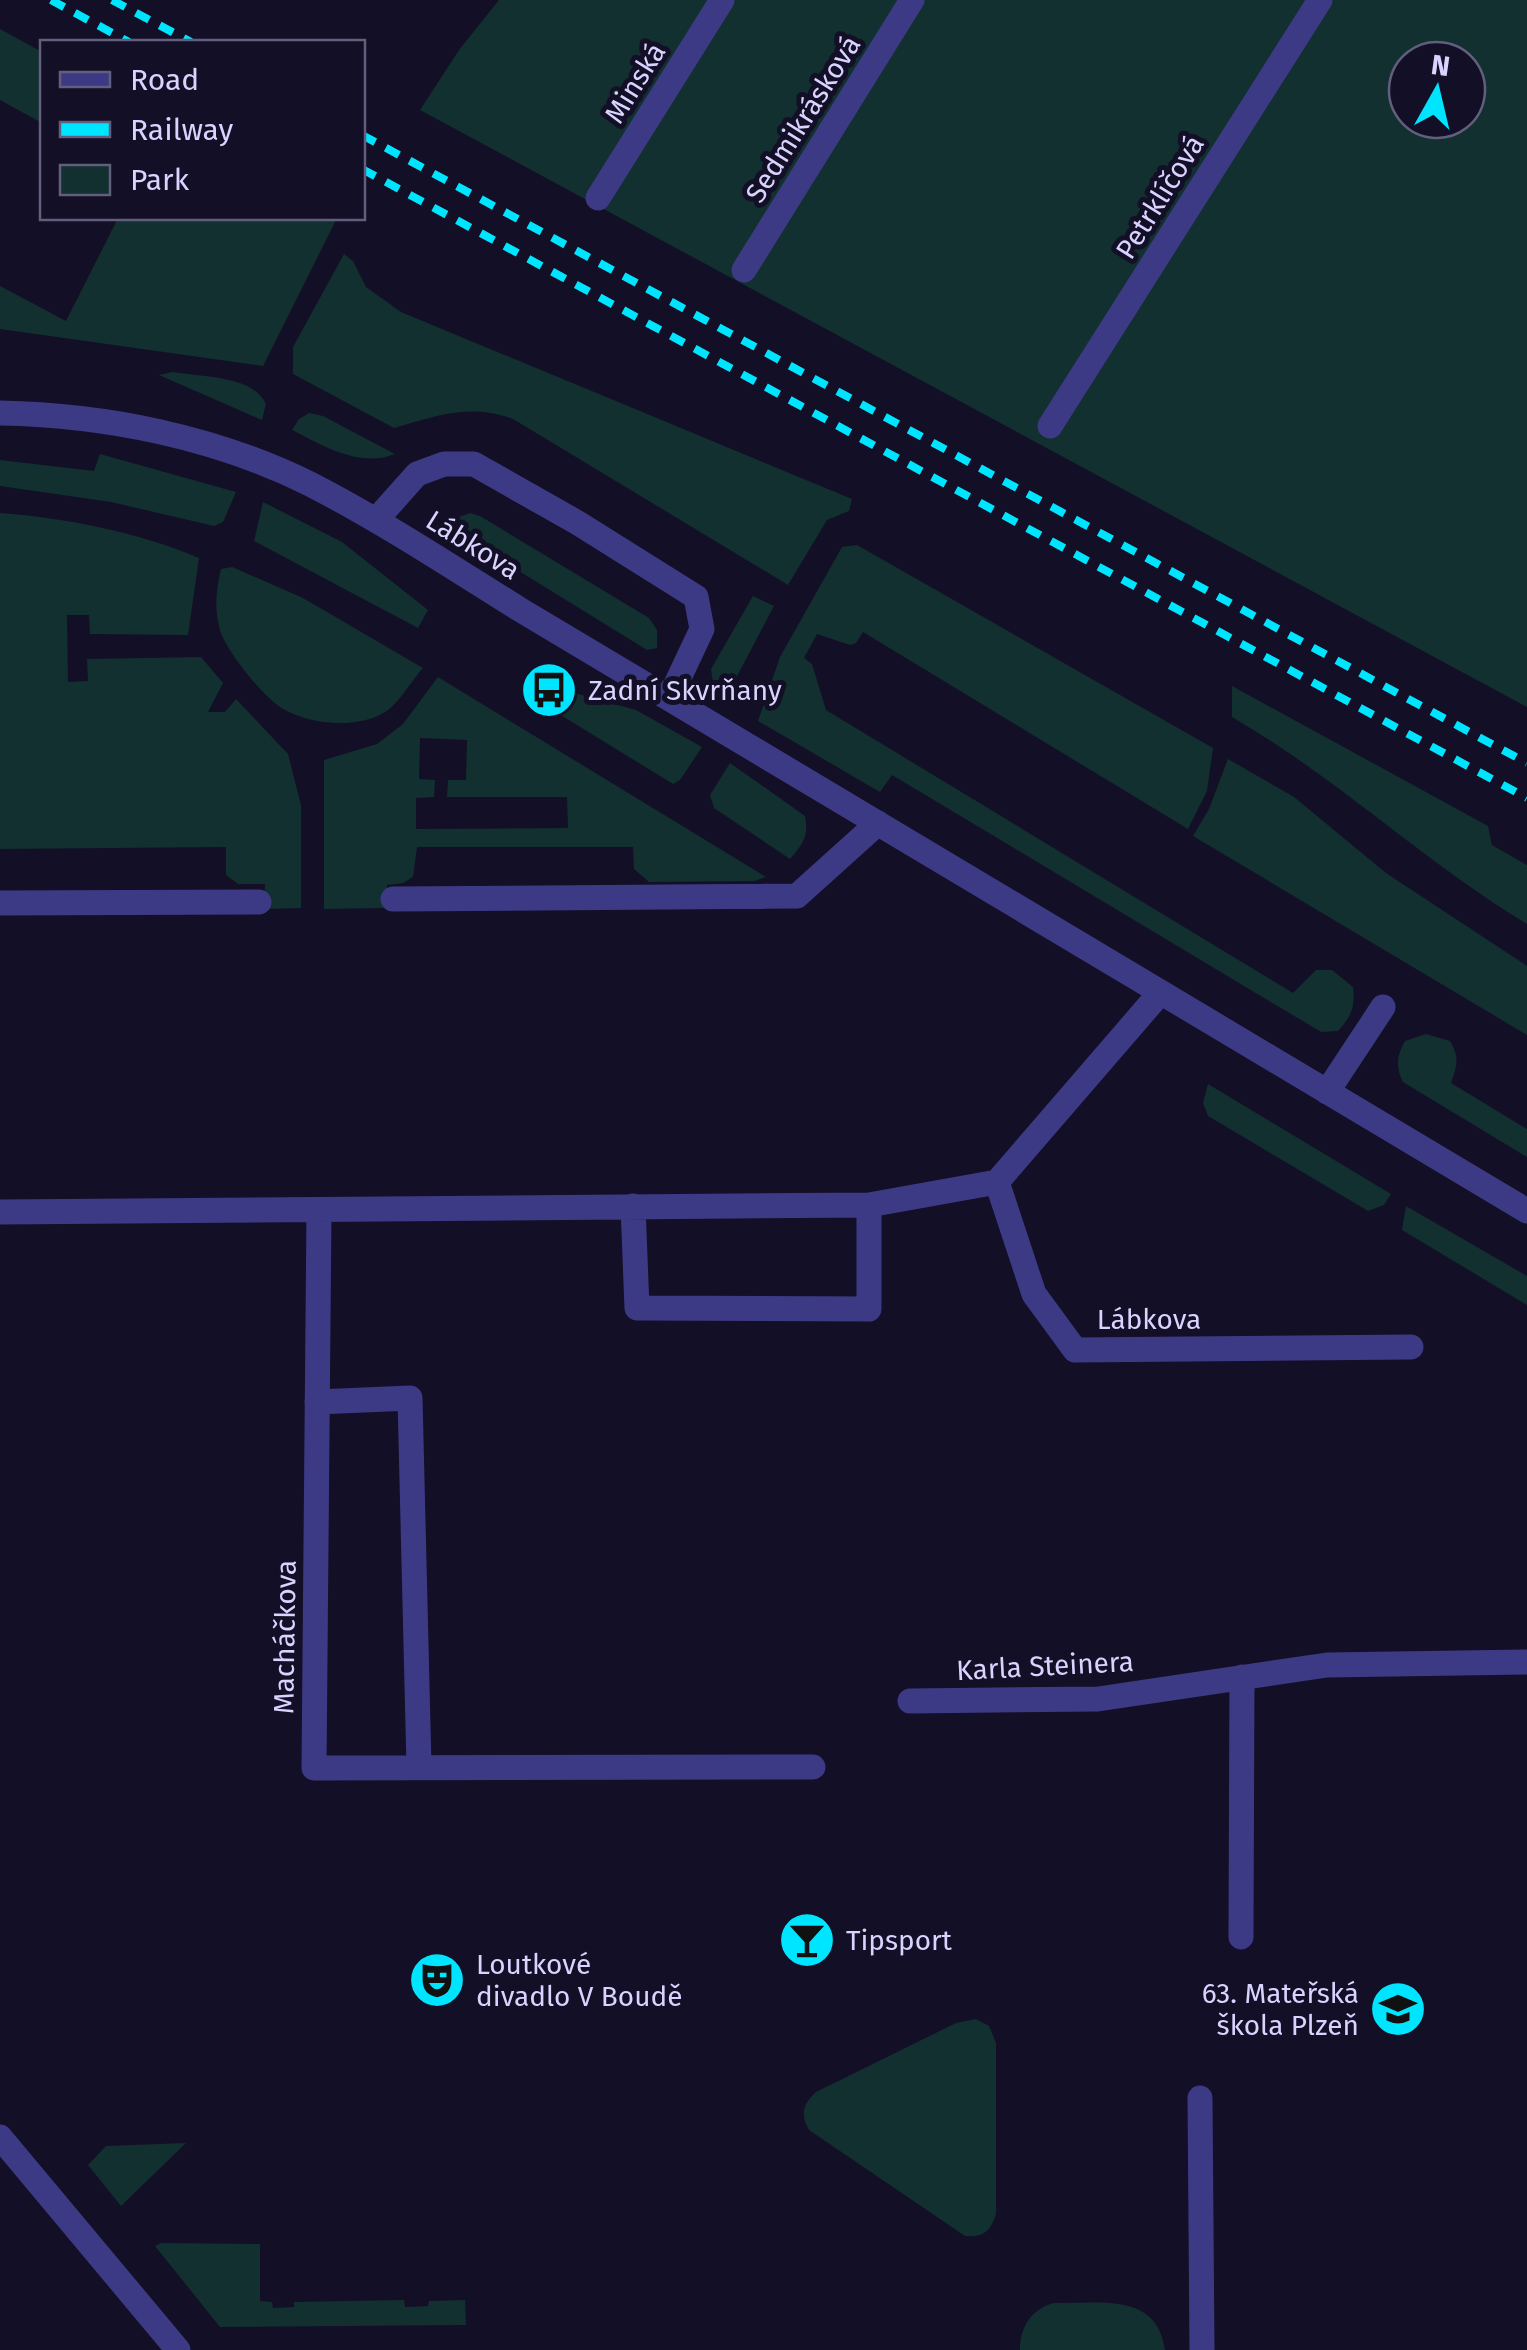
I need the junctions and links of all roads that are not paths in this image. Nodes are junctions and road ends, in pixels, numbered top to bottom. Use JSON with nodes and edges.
{"nodes":[{"id":1,"x":722,"y":0,"type":"edge"},
{"id":2,"x":912,"y":0,"type":"edge"},
{"id":3,"x":1320,"y":0,"type":"edge"},
{"id":4,"x":598,"y":198,"type":"dead end"},
{"id":5,"x":744,"y":270,"type":"dead end"},
{"id":6,"x":0,"y":413,"type":"edge"},
{"id":7,"x":1050,"y":426,"type":"dead end"},
{"id":8,"x":376,"y":520,"type":"junction"},
{"id":9,"x":670,"y":698,"type":"junction"},
{"id":10,"x":878,"y":823,"type":"junction"},
{"id":11,"x":394,"y":899,"type":"dead end"},
{"id":12,"x":259,"y":902,"type":"dead end"},
{"id":13,"x":0,"y":903,"type":"edge"},
{"id":14,"x":1160,"y":992,"type":"junction"},
{"id":15,"x":1384,"y":1007,"type":"dead end"},
{"id":16,"x":1326,"y":1092,"type":"junction"},
{"id":17,"x":997,"y":1182,"type":"junction"},
{"id":18,"x":869,"y":1205,"type":"junction"},
{"id":19,"x":633,"y":1206,"type":"junction"},
{"id":20,"x":319,"y":1210,"type":"junction"},
{"id":21,"x":0,"y":1212,"type":"edge"},
{"id":22,"x":1527,"y":1212,"type":"edge"},
{"id":23,"x":1411,"y":1347,"type":"dead end"},
{"id":24,"x":317,"y":1402,"type":"junction"},
{"id":25,"x":1527,"y":1662,"type":"edge"},
{"id":26,"x":1242,"y":1677,"type":"junction"},
{"id":27,"x":910,"y":1701,"type":"dead end"},
{"id":28,"x":419,"y":1767,"type":"junction"},
{"id":29,"x":814,"y":1767,"type":"dead end"},
{"id":30,"x":1241,"y":1937,"type":"dead end"},
{"id":31,"x":1200,"y":2098,"type":"dead end"},
{"id":32,"x":0,"y":2137,"type":"edge"},
{"id":33,"x":178,"y":2350,"type":"edge"},
{"id":34,"x":1202,"y":2350,"type":"edge"}],
"edges":[{"from":1,"to":4,"type":"street","name":"Minská"},
{"from":2,"to":5,"type":"street","name":"Sedmikrásková"},
{"from":3,"to":7,"type":"street","name":"Petrklíčová"},
{"from":6,"to":8,"type":"street","name":"Lábkova"},
{"from":8,"to":9,"type":"street","name":"Lábkova"},
{"from":8,"to":9,"type":"street"},
{"from":9,"to":10,"type":"street","name":"Lábkova"},
{"from":10,"to":11,"type":"street"},
{"from":10,"to":14,"type":"street","name":"Lábkova"},
{"from":12,"to":13,"type":"street"},
{"from":14,"to":16,"type":"street","name":"Lábkova"},
{"from":14,"to":17,"type":"street"},
{"from":15,"to":16,"type":"street"},
{"from":16,"to":22,"type":"street","name":"Lábkova"},
{"from":17,"to":18,"type":"street"},
{"from":17,"to":23,"type":"street","name":"Lábkova"},
{"from":18,"to":19,"type":"street"},
{"from":18,"to":19,"type":"street"},
{"from":19,"to":20,"type":"street"},
{"from":20,"to":21,"type":"street"},
{"from":20,"to":24,"type":"street","name":"Macháčkova"},
{"from":24,"to":28,"type":"street"},
{"from":24,"to":28,"type":"street","name":"Macháčkova"},
{"from":25,"to":26,"type":"street","name":"Karla Steinera"},
{"from":26,"to":27,"type":"street","name":"Karla Steinera"},
{"from":26,"to":30,"type":"street"},
{"from":28,"to":29,"type":"street","name":"Macháčkova"},
{"from":31,"to":34,"type":"street"},
{"from":32,"to":33,"type":"street"}]}
